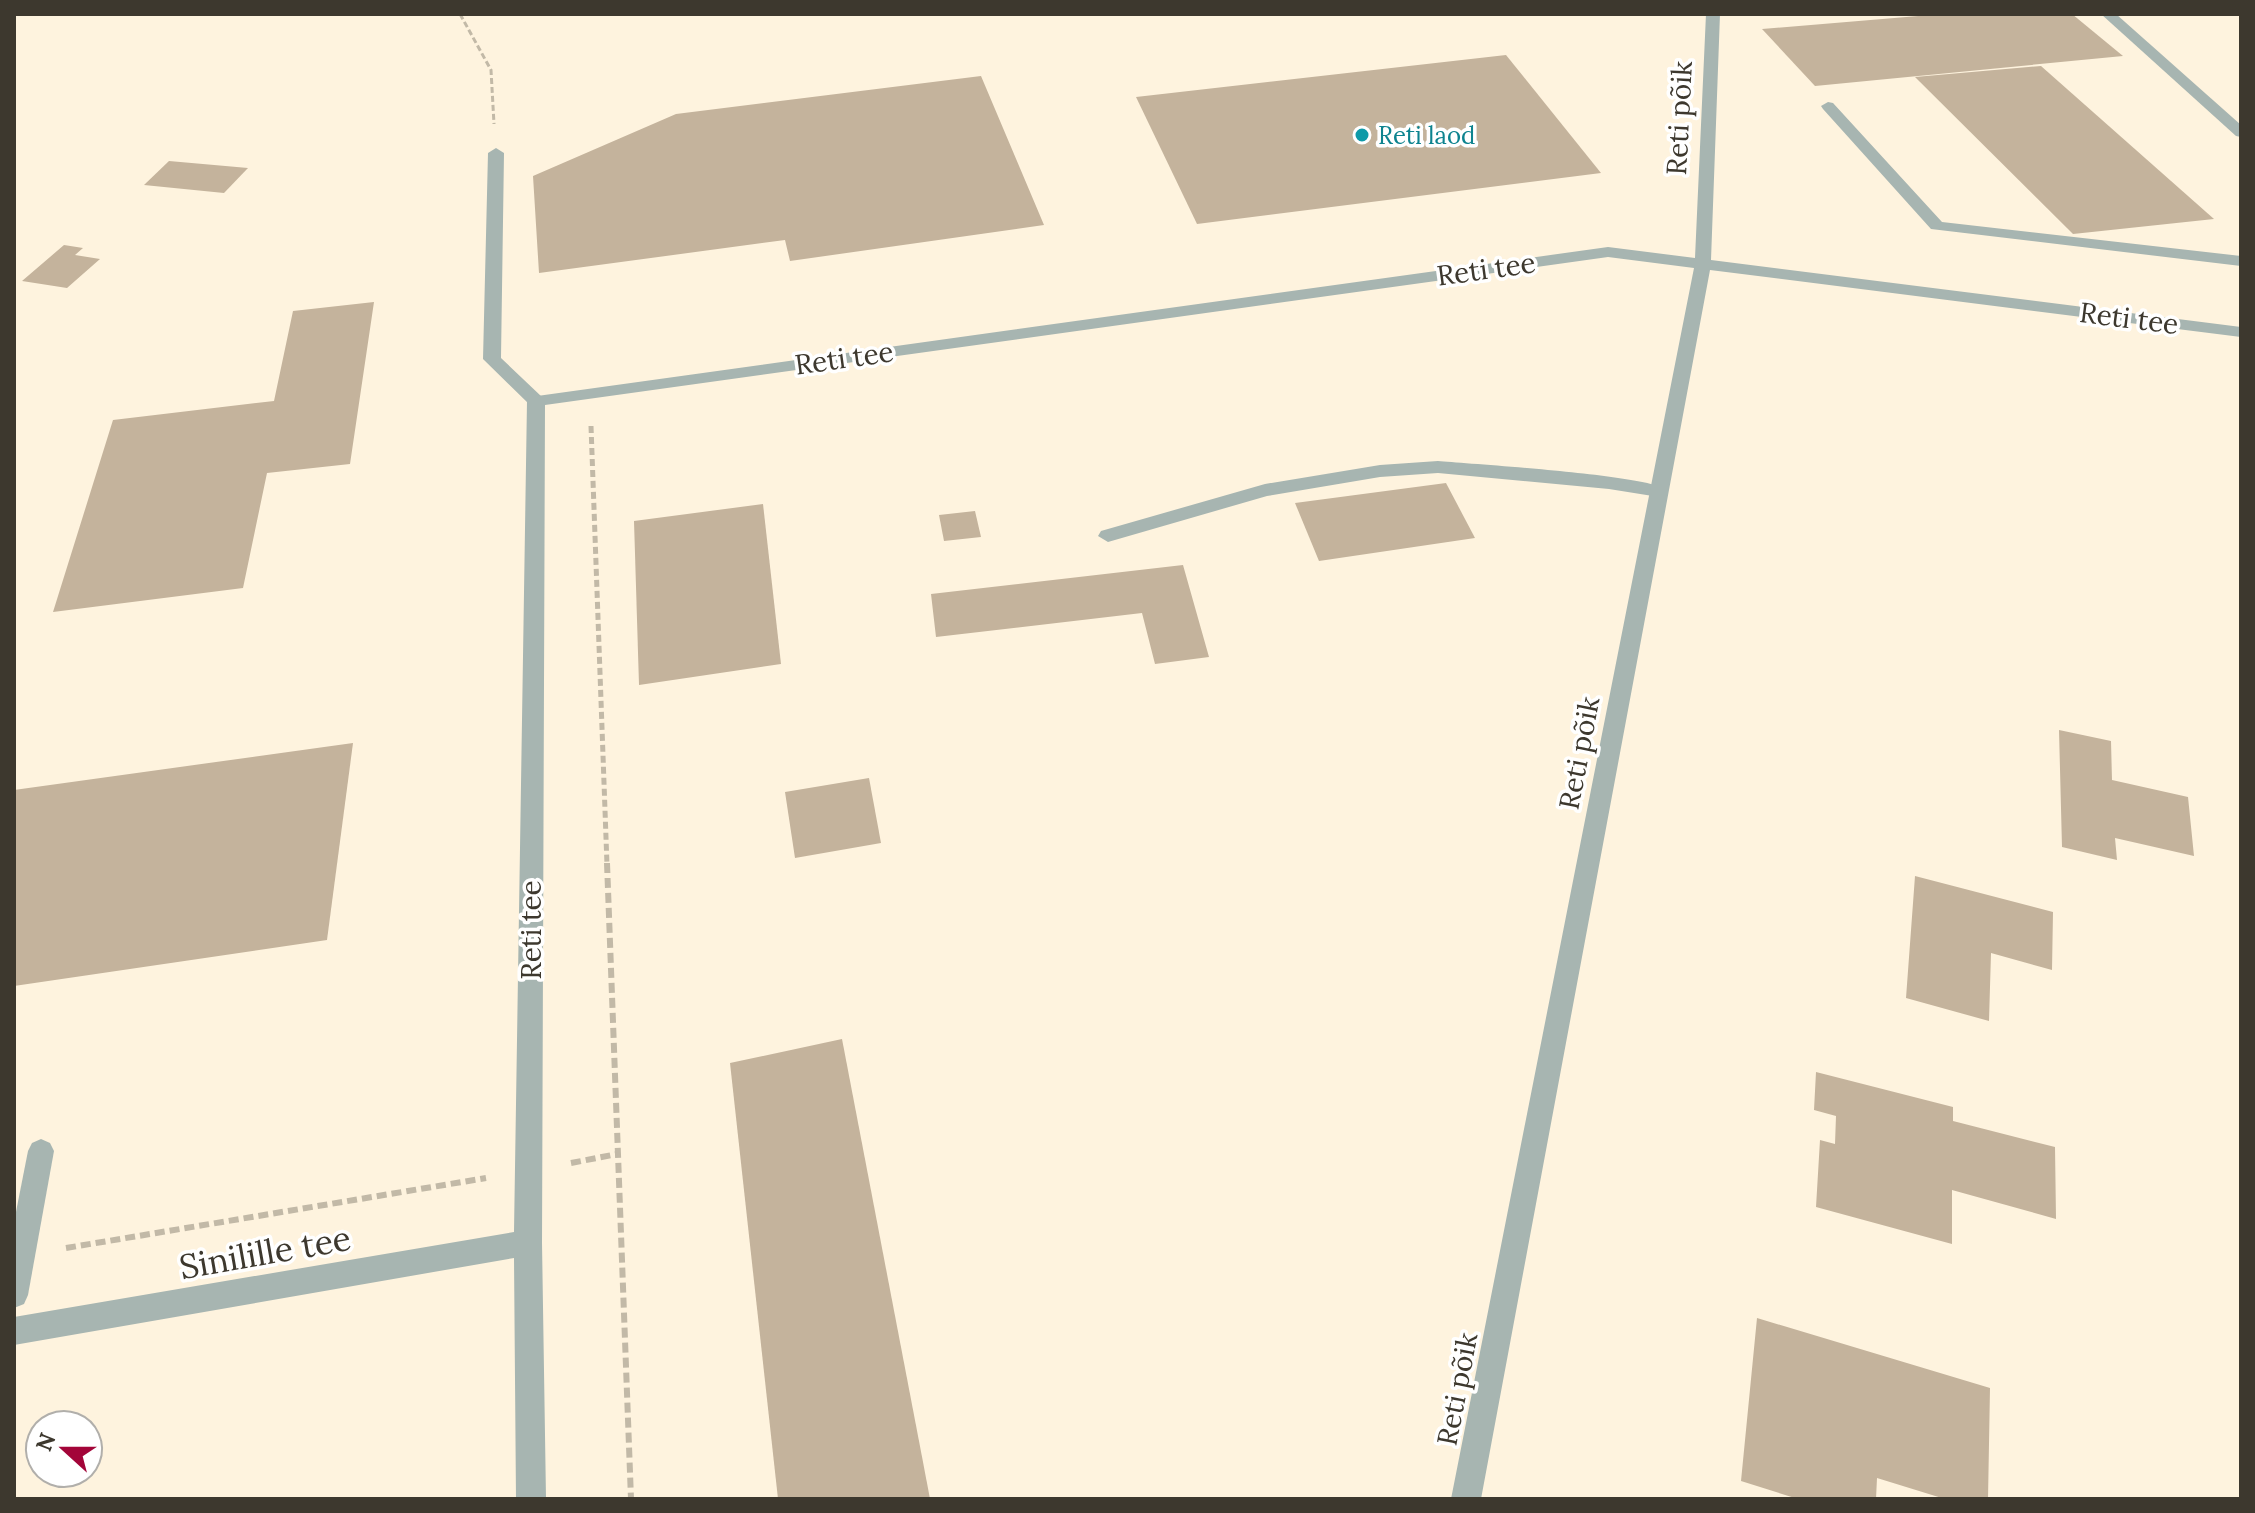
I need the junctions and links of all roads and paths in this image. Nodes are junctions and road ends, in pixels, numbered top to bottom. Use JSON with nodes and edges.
{"nodes":[{"id":1,"x":460,"y":14,"type":"edge"},
{"id":2,"x":1713,"y":14,"type":"edge"},
{"id":3,"x":2108,"y":14,"type":"edge"},
{"id":4,"x":1828,"y":106,"type":"dead end"},
{"id":5,"x":2241,"y":133,"type":"edge"},
{"id":6,"x":496,"y":153,"type":"joint"},
{"id":7,"x":2241,"y":261,"type":"edge"},
{"id":8,"x":1703,"y":264,"type":"junction"},
{"id":9,"x":2241,"y":332,"type":"edge"},
{"id":10,"x":591,"y":393,"type":"junction"},
{"id":11,"x":536,"y":401,"type":"junction"},
{"id":12,"x":1659,"y":491,"type":"junction"},
{"id":13,"x":1108,"y":536,"type":"dead end"},
{"id":14,"x":41,"y":1151,"type":"dead end"},
{"id":15,"x":617,"y":1154,"type":"junction"},
{"id":16,"x":530,"y":1171,"type":"junction"},
{"id":17,"x":528,"y":1243,"type":"junction"},
{"id":18,"x":21,"y":1256,"type":"junction"},
{"id":19,"x":14,"y":1295,"type":"edge"},
{"id":20,"x":14,"y":1331,"type":"edge"},
{"id":21,"x":531,"y":1499,"type":"edge"},
{"id":22,"x":631,"y":1499,"type":"edge"},
{"id":23,"x":1466,"y":1499,"type":"edge"}],
"edges":[{"from":1,"to":6,"type":"path"},
{"from":2,"to":8,"type":"street","name":"Reti põik"},
{"from":3,"to":5,"type":"street"},
{"from":4,"to":7,"type":"street"},
{"from":6,"to":11,"type":"street"},
{"from":8,"to":9,"type":"street","name":"Reti tee"},
{"from":8,"to":10,"type":"street","name":"Reti tee"},
{"from":8,"to":12,"type":"street","name":"Reti põik"},
{"from":10,"to":11,"type":"street","name":"Reti tee"},
{"from":10,"to":15,"type":"path"},
{"from":11,"to":16,"type":"street","name":"Reti tee"},
{"from":12,"to":13,"type":"street"},
{"from":12,"to":23,"type":"street","name":"Reti põik"},
{"from":14,"to":18,"type":"street"},
{"from":15,"to":16,"type":"path"},
{"from":15,"to":22,"type":"path"},
{"from":16,"to":17,"type":"street","name":"Reti tee"},
{"from":16,"to":18,"type":"path"},
{"from":17,"to":20,"type":"street","name":"Sinilille tee"},
{"from":17,"to":21,"type":"street","name":"Reti tee"},
{"from":18,"to":19,"type":"street"}]}
